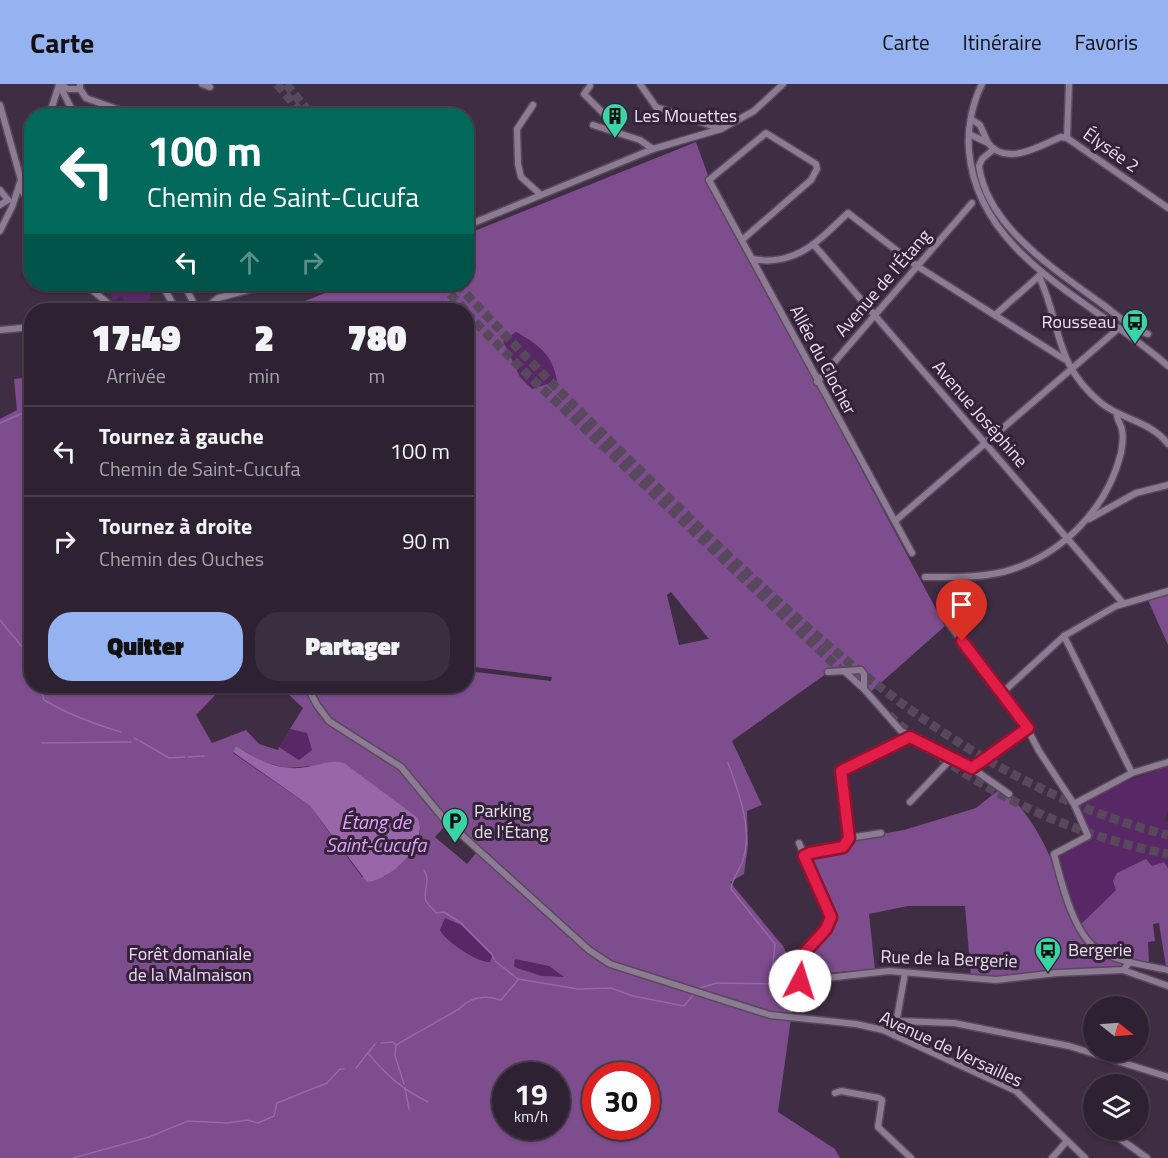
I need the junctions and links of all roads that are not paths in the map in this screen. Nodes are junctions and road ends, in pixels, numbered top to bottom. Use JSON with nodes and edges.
{"nodes":[{"id":1,"x":59,"y":84,"type":"edge"},
{"id":2,"x":202,"y":84,"type":"edge"},
{"id":3,"x":640,"y":84,"type":"edge"},
{"id":4,"x":783,"y":84,"type":"edge"},
{"id":5,"x":982,"y":84,"type":"edge"},
{"id":6,"x":1069,"y":84,"type":"edge"},
{"id":7,"x":590,"y":86,"type":"dead end"},
{"id":8,"x":80,"y":87,"type":"edge"},
{"id":9,"x":210,"y":87,"type":"dead end"},
{"id":10,"x":0,"y":105,"type":"edge"},
{"id":11,"x":533,"y":105,"type":"dead end"},
{"id":12,"x":52,"y":108,"type":"edge"},
{"id":13,"x":71,"y":108,"type":"edge"},
{"id":14,"x":115,"y":108,"type":"edge"},
{"id":15,"x":971,"y":119,"type":"junction"},
{"id":16,"x":593,"y":125,"type":"dead end"},
{"id":17,"x":721,"y":129,"type":"junction"},
{"id":18,"x":618,"y":133,"type":"junction"},
{"id":19,"x":969,"y":134,"type":"junction"},
{"id":20,"x":1067,"y":138,"type":"junction"},
{"id":21,"x":988,"y":143,"type":"junction"},
{"id":22,"x":653,"y":149,"type":"junction"},
{"id":23,"x":994,"y":149,"type":"junction"},
{"id":24,"x":24,"y":177,"type":"edge"},
{"id":25,"x":20,"y":183,"type":"junction"},
{"id":26,"x":0,"y":190,"type":"edge"},
{"id":27,"x":24,"y":191,"type":"edge"},
{"id":28,"x":540,"y":194,"type":"junction"},
{"id":29,"x":11,"y":201,"type":"junction"},
{"id":30,"x":972,"y":203,"type":"dead end"},
{"id":31,"x":0,"y":205,"type":"edge"},
{"id":32,"x":1168,"y":208,"type":"edge"},
{"id":33,"x":474,"y":222,"type":"edge"},
{"id":34,"x":0,"y":231,"type":"edge"},
{"id":35,"x":742,"y":240,"type":"junction"},
{"id":36,"x":814,"y":245,"type":"junction"},
{"id":37,"x":752,"y":259,"type":"junction"},
{"id":38,"x":917,"y":266,"type":"junction"},
{"id":39,"x":1040,"y":274,"type":"junction"},
{"id":40,"x":93,"y":291,"type":"edge"},
{"id":41,"x":244,"y":291,"type":"edge"},
{"id":42,"x":108,"y":303,"type":"edge"},
{"id":43,"x":212,"y":303,"type":"edge"},
{"id":44,"x":875,"y":315,"type":"junction"},
{"id":45,"x":995,"y":315,"type":"junction"},
{"id":46,"x":24,"y":328,"type":"edge"},
{"id":47,"x":1119,"y":328,"type":"junction"},
{"id":48,"x":0,"y":330,"type":"edge"},
{"id":49,"x":1148,"y":334,"type":"dead end"},
{"id":50,"x":1065,"y":359,"type":"junction"},
{"id":51,"x":1168,"y":366,"type":"edge"},
{"id":52,"x":1072,"y":368,"type":"junction"},
{"id":53,"x":817,"y":382,"type":"junction"},
{"id":54,"x":1117,"y":413,"type":"junction"},
{"id":55,"x":985,"y":444,"type":"junction"},
{"id":56,"x":1168,"y":444,"type":"edge"},
{"id":57,"x":1168,"y":485,"type":"edge"},
{"id":58,"x":1097,"y":510,"type":"junction"},
{"id":59,"x":895,"y":521,"type":"junction"},
{"id":60,"x":1067,"y":539,"type":"junction"},
{"id":61,"x":912,"y":553,"type":"dead end"},
{"id":62,"x":924,"y":577,"type":"dead end"},
{"id":63,"x":1168,"y":591,"type":"edge"},
{"id":64,"x":1123,"y":603,"type":"junction"},
{"id":65,"x":949,"y":624,"type":"dead end"},
{"id":66,"x":1064,"y":636,"type":"junction"},
{"id":67,"x":828,"y":672,"type":"dead end"},
{"id":68,"x":845,"y":672,"type":"junction"},
{"id":69,"x":864,"y":689,"type":"junction"},
{"id":70,"x":311,"y":693,"type":"edge"},
{"id":71,"x":1002,"y":693,"type":"junction"},
{"id":72,"x":1028,"y":728,"type":"junction"},
{"id":73,"x":910,"y":737,"type":"junction"},
{"id":74,"x":952,"y":758,"type":"junction"},
{"id":75,"x":1168,"y":762,"type":"edge"},
{"id":76,"x":972,"y":768,"type":"junction"},
{"id":77,"x":1132,"y":773,"type":"junction"},
{"id":78,"x":1009,"y":794,"type":"dead end"},
{"id":79,"x":910,"y":802,"type":"dead end"},
{"id":80,"x":1074,"y":804,"type":"junction"},
{"id":81,"x":881,"y":833,"type":"dead end"},
{"id":82,"x":849,"y":838,"type":"junction"},
{"id":83,"x":800,"y":843,"type":"dead end"},
{"id":84,"x":804,"y":856,"type":"junction"},
{"id":85,"x":1130,"y":962,"type":"junction"},
{"id":86,"x":1123,"y":970,"type":"junction"},
{"id":87,"x":1168,"y":970,"type":"edge"},
{"id":88,"x":904,"y":973,"type":"junction"},
{"id":89,"x":1168,"y":986,"type":"edge"},
{"id":90,"x":898,"y":1021,"type":"junction"},
{"id":91,"x":894,"y":1035,"type":"junction"},
{"id":92,"x":1168,"y":1077,"type":"edge"},
{"id":93,"x":835,"y":1093,"type":"dead end"},
{"id":94,"x":1122,"y":1140,"type":"edge"},
{"id":95,"x":1067,"y":1141,"type":"junction"},
{"id":96,"x":911,"y":1158,"type":"edge"},
{"id":97,"x":1052,"y":1158,"type":"edge"},
{"id":98,"x":1084,"y":1158,"type":"edge"},
{"id":99,"x":1147,"y":1158,"type":"edge"}],
"edges":[{"from":1,"to":8,"type":"street"},
{"from":1,"to":12,"type":"street"},
{"from":1,"to":13,"type":"street"},
{"from":2,"to":9,"type":"street"},
{"from":3,"to":17,"type":"street"},
{"from":4,"to":17,"type":"street"},
{"from":5,"to":15,"type":"street"},
{"from":6,"to":20,"type":"street","name":"Élysée 2"},
{"from":7,"to":18,"type":"street"},
{"from":8,"to":14,"type":"street"},
{"from":10,"to":25,"type":"street"},
{"from":11,"to":28,"type":"street"},
{"from":15,"to":19,"type":"street"},
{"from":15,"to":21,"type":"street"},
{"from":16,"to":18,"type":"street"},
{"from":17,"to":22,"type":"street"},
{"from":18,"to":22,"type":"street"},
{"from":19,"to":21,"type":"street"},
{"from":19,"to":39,"type":"street"},
{"from":20,"to":23,"type":"street","name":"Élysée 2"},
{"from":20,"to":32,"type":"street","name":"Élysée 2"},
{"from":21,"to":23,"type":"street"},
{"from":22,"to":28,"type":"street"},
{"from":23,"to":49,"type":"street"},
{"from":24,"to":25,"type":"street"},
{"from":25,"to":27,"type":"street"},
{"from":25,"to":29,"type":"street"},
{"from":26,"to":29,"type":"street"},
{"from":28,"to":33,"type":"street"},
{"from":29,"to":31,"type":"street"},
{"from":29,"to":34,"type":"street"},
{"from":30,"to":38,"type":"street","name":"Avenue de l'Étang"},
{"from":35,"to":35,"type":"street","name":"Allée du Clocher"},
{"from":35,"to":37,"type":"street","name":"Allée du Clocher"},
{"from":36,"to":37,"type":"street"},
{"from":36,"to":38,"type":"street"},
{"from":36,"to":44,"type":"street","name":"Avenue Joséphine"},
{"from":37,"to":53,"type":"street","name":"Allée du Clocher"},
{"from":38,"to":44,"type":"street","name":"Avenue de l'Étang"},
{"from":38,"to":45,"type":"street"},
{"from":39,"to":45,"type":"street"},
{"from":39,"to":47,"type":"street"},
{"from":39,"to":50,"type":"street"},
{"from":40,"to":42,"type":"street"},
{"from":41,"to":43,"type":"street"},
{"from":44,"to":53,"type":"street","name":"Avenue de l'Étang"},
{"from":44,"to":55,"type":"street","name":"Avenue Joséphine"},
{"from":45,"to":50,"type":"street"},
{"from":46,"to":48,"type":"street"},
{"from":47,"to":51,"type":"street"},
{"from":47,"to":52,"type":"street"},
{"from":50,"to":52,"type":"street"},
{"from":52,"to":54,"type":"street"},
{"from":52,"to":55,"type":"street"},
{"from":53,"to":59,"type":"street","name":"Allée du Clocher"},
{"from":54,"to":56,"type":"street"},
{"from":54,"to":58,"type":"street"},
{"from":55,"to":59,"type":"street"},
{"from":55,"to":60,"type":"street","name":"Avenue Joséphine"},
{"from":57,"to":58,"type":"street"},
{"from":58,"to":60,"type":"street"},
{"from":59,"to":61,"type":"street","name":"Allée du Clocher"},
{"from":60,"to":62,"type":"street"},
{"from":60,"to":64,"type":"street","name":"Avenue Joséphine"},
{"from":63,"to":64,"type":"street"},
{"from":64,"to":66,"type":"street"},
{"from":65,"to":71,"type":"street"},
{"from":66,"to":71,"type":"street"},
{"from":66,"to":77,"type":"street"},
{"from":67,"to":68,"type":"street"},
{"from":68,"to":69,"type":"street"},
{"from":68,"to":69,"type":"street"},
{"from":69,"to":73,"type":"street"},
{"from":70,"to":91,"type":"street","name":"Avenue de Versailles"},
{"from":71,"to":72,"type":"street"},
{"from":72,"to":76,"type":"street"},
{"from":72,"to":80,"type":"street"},
{"from":73,"to":74,"type":"street"},
{"from":73,"to":82,"type":"street"},
{"from":74,"to":76,"type":"street"},
{"from":74,"to":79,"type":"street"},
{"from":75,"to":77,"type":"street"},
{"from":76,"to":78,"type":"street"},
{"from":77,"to":80,"type":"street"},
{"from":80,"to":85,"type":"street"},
{"from":81,"to":82,"type":"street"},
{"from":82,"to":84,"type":"street"},
{"from":83,"to":84,"type":"street"},
{"from":84,"to":88,"type":"street","name":"Rue de la Bergerie"},
{"from":85,"to":86,"type":"street"},
{"from":85,"to":87,"type":"street"},
{"from":86,"to":88,"type":"street","name":"Rue de la Bergerie"},
{"from":86,"to":89,"type":"street"},
{"from":88,"to":90,"type":"street"},
{"from":90,"to":91,"type":"street"},
{"from":90,"to":92,"type":"street"},
{"from":91,"to":95,"type":"street","name":"Avenue de Versailles"},
{"from":93,"to":96,"type":"street"},
{"from":94,"to":99,"type":"street"},
{"from":95,"to":97,"type":"street"},
{"from":95,"to":98,"type":"street","name":"Avenue de Versailles"}]}
